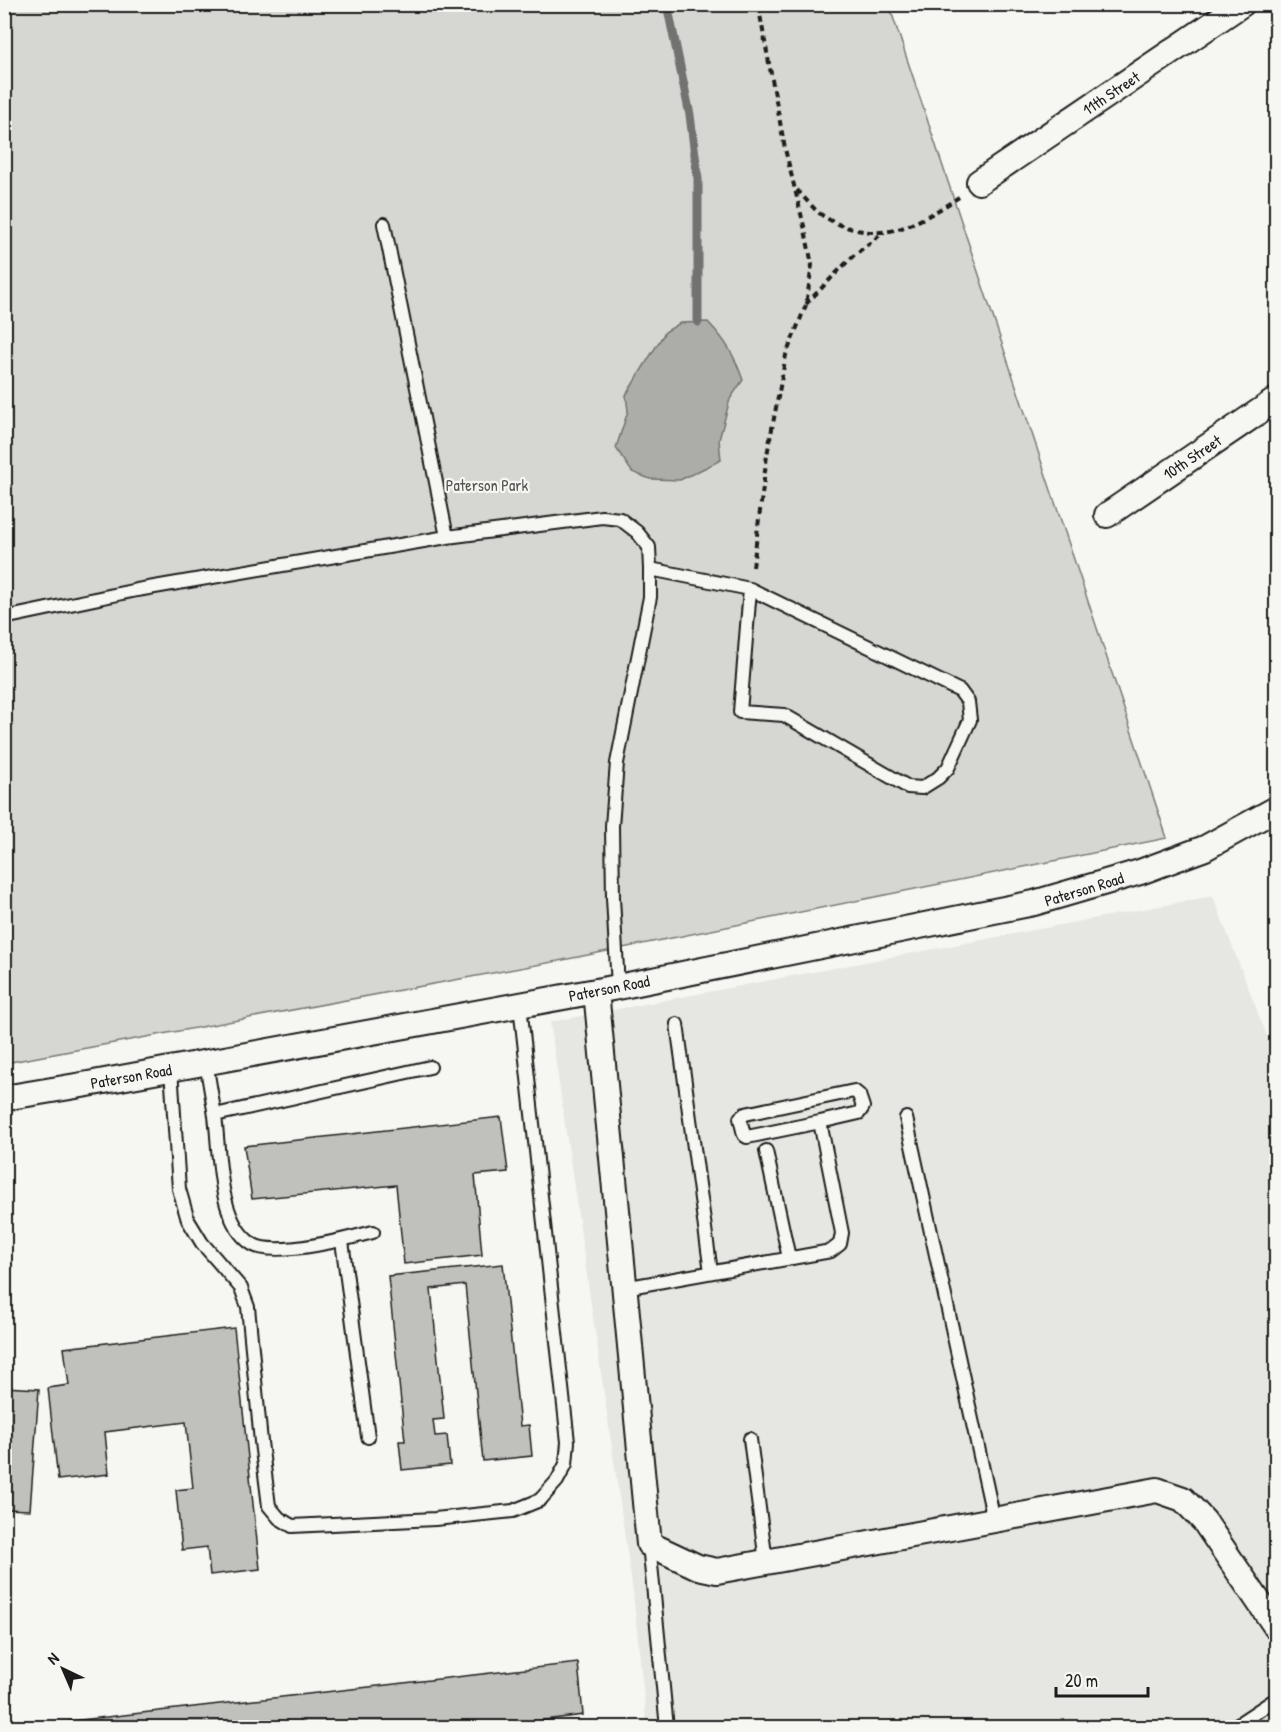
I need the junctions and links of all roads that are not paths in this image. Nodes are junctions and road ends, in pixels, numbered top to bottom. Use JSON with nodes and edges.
{"nodes":[{"id":1,"x":1242,"y":4,"type":"edge"},
{"id":2,"x":979,"y":182,"type":"road end"},
{"id":3,"x":384,"y":224,"type":"dead end"},
{"id":4,"x":1276,"y":400,"type":"edge"},
{"id":5,"x":1107,"y":515,"type":"dead end"},
{"id":6,"x":447,"y":537,"type":"junction"},
{"id":7,"x":651,"y":569,"type":"junction"},
{"id":8,"x":750,"y":589,"type":"junction"},
{"id":9,"x":4,"y":618,"type":"edge"},
{"id":10,"x":1276,"y":809,"type":"edge"},
{"id":11,"x":607,"y":989,"type":"junction"},
{"id":12,"x":520,"y":1005,"type":"junction"},
{"id":13,"x":677,"y":1024,"type":"dead end"},
{"id":14,"x":206,"y":1062,"type":"junction"},
{"id":15,"x":430,"y":1067,"type":"dead end"},
{"id":16,"x":171,"y":1069,"type":"junction"},
{"id":17,"x":4,"y":1098,"type":"edge"},
{"id":18,"x":215,"y":1115,"type":"junction"},
{"id":19,"x":906,"y":1118,"type":"dead end"},
{"id":20,"x":820,"y":1122,"type":"junction"},
{"id":21,"x":766,"y":1151,"type":"dead end"},
{"id":22,"x":373,"y":1232,"type":"dead end"},
{"id":23,"x":342,"y":1241,"type":"junction"},
{"id":24,"x":789,"y":1258,"type":"junction"},
{"id":25,"x":711,"y":1272,"type":"junction"},
{"id":26,"x":624,"y":1288,"type":"junction"},
{"id":27,"x":368,"y":1437,"type":"dead end"},
{"id":28,"x":750,"y":1439,"type":"dead end"},
{"id":29,"x":994,"y":1520,"type":"junction"},
{"id":30,"x":649,"y":1544,"type":"junction"},
{"id":31,"x":766,"y":1562,"type":"junction"},
{"id":32,"x":1276,"y":1626,"type":"edge"},
{"id":33,"x":1276,"y":1699,"type":"edge"},
{"id":34,"x":1252,"y":1722,"type":"edge"},
{"id":35,"x":667,"y":1728,"type":"edge"},
{"id":36,"x":1232,"y":1728,"type":"edge"}],
"edges":[{"from":1,"to":2,"type":"street","name":"11th Street"},
{"from":3,"to":6,"type":"lane"},
{"from":4,"to":5,"type":"street","name":"10th Street"},
{"from":6,"to":7,"type":"lane"},
{"from":6,"to":9,"type":"lane"},
{"from":7,"to":8,"type":"lane"},
{"from":7,"to":11,"type":"lane"},
{"from":8,"to":8,"type":"lane"},
{"from":10,"to":11,"type":"street","name":"Paterson Road"},
{"from":11,"to":12,"type":"street","name":"Paterson Road"},
{"from":11,"to":26,"type":"street"},
{"from":12,"to":14,"type":"street","name":"Paterson Road"},
{"from":12,"to":16,"type":"lane"},
{"from":13,"to":25,"type":"lane"},
{"from":14,"to":16,"type":"street","name":"Paterson Road"},
{"from":14,"to":18,"type":"lane"},
{"from":15,"to":18,"type":"lane"},
{"from":16,"to":17,"type":"street","name":"Paterson Road"},
{"from":18,"to":23,"type":"lane"},
{"from":19,"to":29,"type":"lane"},
{"from":20,"to":20,"type":"lane"},
{"from":20,"to":24,"type":"lane"},
{"from":21,"to":24,"type":"lane"},
{"from":22,"to":23,"type":"lane"},
{"from":23,"to":27,"type":"lane"},
{"from":24,"to":25,"type":"lane"},
{"from":25,"to":26,"type":"lane"},
{"from":26,"to":30,"type":"street"},
{"from":28,"to":31,"type":"lane"},
{"from":29,"to":31,"type":"street"},
{"from":29,"to":32,"type":"street"},
{"from":30,"to":31,"type":"street"},
{"from":30,"to":35,"type":"lane"},
{"from":33,"to":34,"type":"lane"},
{"from":34,"to":36,"type":"lane"}]}
